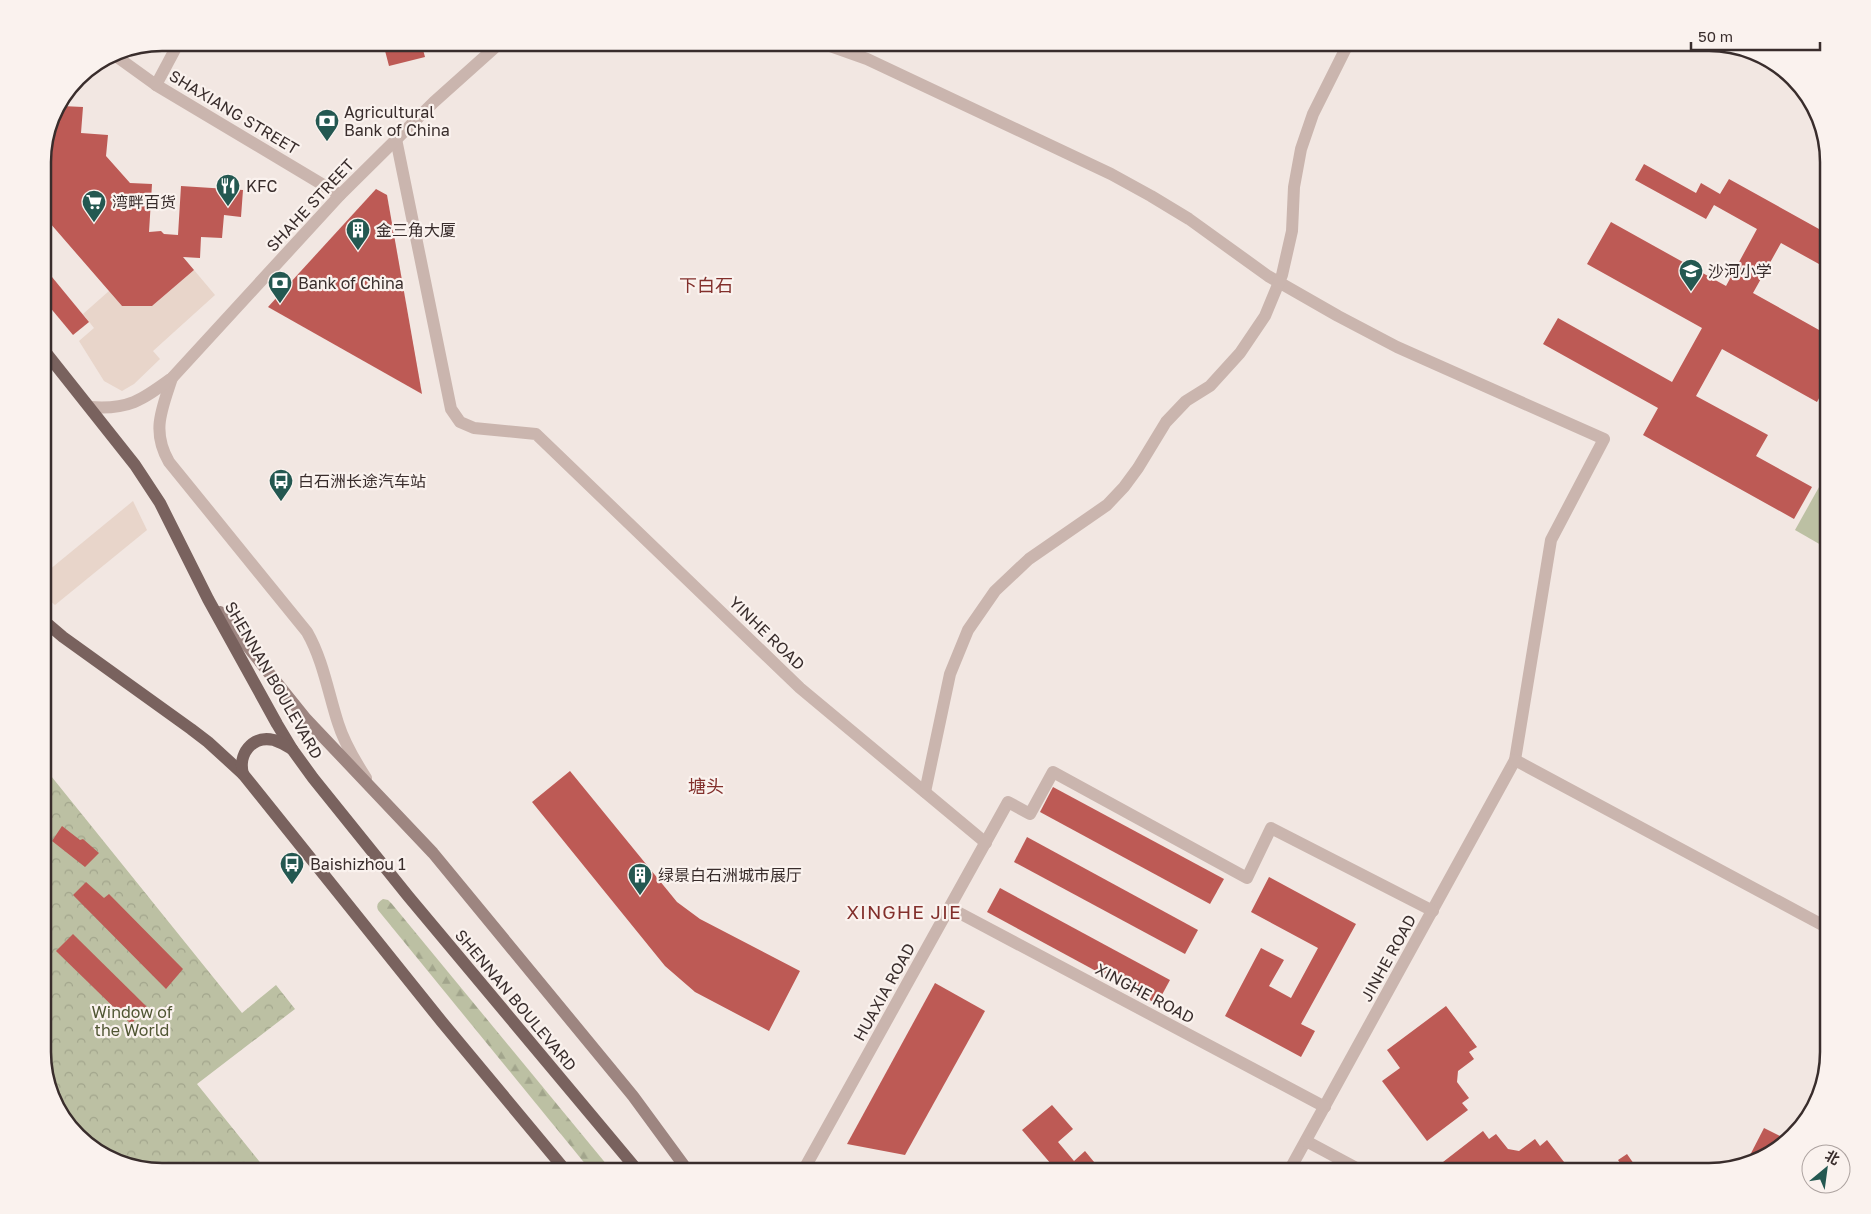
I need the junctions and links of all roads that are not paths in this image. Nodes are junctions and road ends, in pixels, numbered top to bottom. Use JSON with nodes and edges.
{"nodes":[{"id":1,"x":174,"y":51,"type":"edge"},
{"id":2,"x":491,"y":51,"type":"edge"},
{"id":3,"x":844,"y":51,"type":"edge"},
{"id":4,"x":1345,"y":51,"type":"edge"},
{"id":5,"x":121,"y":60,"type":"edge"},
{"id":6,"x":156,"y":85,"type":"junction"},
{"id":7,"x":396,"y":139,"type":"junction"},
{"id":8,"x":340,"y":195,"type":"junction"},
{"id":9,"x":1279,"y":282,"type":"junction"},
{"id":10,"x":51,"y":359,"type":"edge"},
{"id":11,"x":172,"y":378,"type":"junction"},
{"id":12,"x":90,"y":407,"type":"junction"},
{"id":13,"x":208,"y":599,"type":"junction"},
{"id":14,"x":51,"y":627,"type":"edge"},
{"id":15,"x":292,"y":749,"type":"junction"},
{"id":16,"x":1516,"y":760,"type":"junction"},
{"id":17,"x":243,"y":774,"type":"junction"},
{"id":18,"x":374,"y":791,"type":"junction"},
{"id":19,"x":926,"y":792,"type":"junction"},
{"id":20,"x":986,"y":844,"type":"junction"},
{"id":21,"x":950,"y":908,"type":"junction"},
{"id":22,"x":1433,"y":911,"type":"junction"},
{"id":23,"x":1820,"y":924,"type":"edge"},
{"id":24,"x":1324,"y":1107,"type":"junction"},
{"id":25,"x":1306,"y":1141,"type":"junction"},
{"id":26,"x":559,"y":1163,"type":"edge"},
{"id":27,"x":630,"y":1163,"type":"edge"},
{"id":28,"x":681,"y":1163,"type":"edge"},
{"id":29,"x":807,"y":1163,"type":"edge"},
{"id":30,"x":1294,"y":1163,"type":"edge"},
{"id":31,"x":1346,"y":1163,"type":"edge"}],
"edges":[{"from":1,"to":6,"type":"street"},
{"from":2,"to":7,"type":"street","name":"SHAHE STREET"},
{"from":3,"to":9,"type":"street"},
{"from":4,"to":9,"type":"street"},
{"from":5,"to":6,"type":"street","name":"SHAXIANG STREET"},
{"from":6,"to":8,"type":"street","name":"SHAXIANG STREET"},
{"from":7,"to":8,"type":"street","name":"SHAHE STREET"},
{"from":7,"to":19,"type":"street","name":"YINHE ROAD"},
{"from":8,"to":11,"type":"street","name":"SHAHE STREET"},
{"from":9,"to":16,"type":"street","name":"JINHE ROAD"},
{"from":9,"to":19,"type":"street"},
{"from":10,"to":12,"type":"main road","name":"SHENNAN BOULEVARD"},
{"from":11,"to":12,"type":"street"},
{"from":11,"to":18,"type":"street"},
{"from":12,"to":13,"type":"main road","name":"SHENNAN BOULEVARD"},
{"from":13,"to":15,"type":"main road","name":"SHENNAN BOULEVARD"},
{"from":13,"to":18,"type":"main road"},
{"from":14,"to":17,"type":"main road"},
{"from":15,"to":17,"type":"main road"},
{"from":15,"to":27,"type":"main road","name":"SHENNAN BOULEVARD"},
{"from":16,"to":22,"type":"street","name":"JINHE ROAD"},
{"from":16,"to":23,"type":"street"},
{"from":17,"to":26,"type":"main road"},
{"from":18,"to":28,"type":"main road"},
{"from":19,"to":20,"type":"street","name":"YINHE ROAD"},
{"from":20,"to":21,"type":"street","name":"HUAXIA ROAD"},
{"from":20,"to":22,"type":"street","name":"HUAXIA ROAD"},
{"from":21,"to":24,"type":"street","name":"XINGHE ROAD"},
{"from":21,"to":29,"type":"street","name":"HUAXIA ROAD"},
{"from":22,"to":24,"type":"street","name":"JINHE ROAD"},
{"from":24,"to":25,"type":"street","name":"JINHE ROAD"},
{"from":25,"to":30,"type":"street","name":"JINHE ROAD"},
{"from":25,"to":31,"type":"street"}]}
